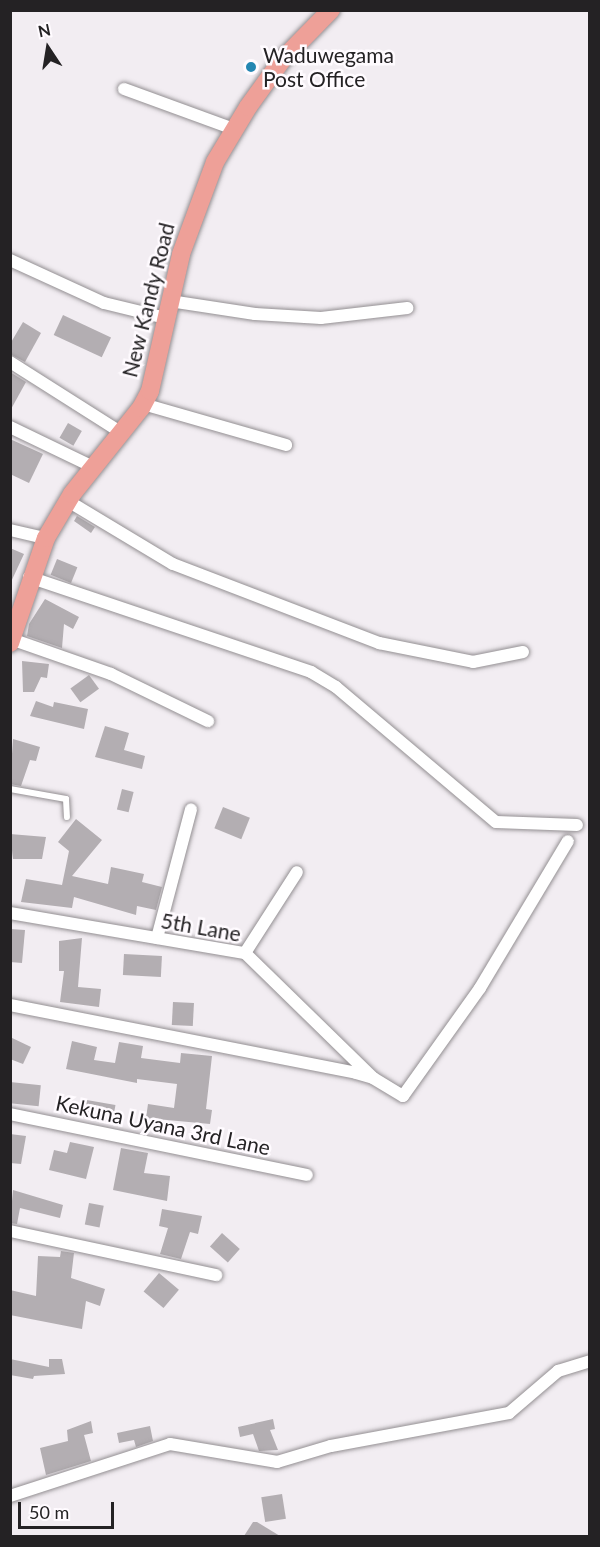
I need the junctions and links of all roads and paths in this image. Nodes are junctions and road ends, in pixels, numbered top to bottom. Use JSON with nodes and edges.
{"nodes":[{"id":1,"x":331,"y":10,"type":"edge"},
{"id":2,"x":124,"y":89,"type":"dead end"},
{"id":3,"x":234,"y":129,"type":"junction"},
{"id":4,"x":10,"y":260,"type":"edge"},
{"id":5,"x":407,"y":308,"type":"dead end"},
{"id":6,"x":168,"y":309,"type":"junction"},
{"id":7,"x":10,"y":362,"type":"edge"},
{"id":8,"x":143,"y":404,"type":"junction"},
{"id":9,"x":10,"y":427,"type":"edge"},
{"id":10,"x":122,"y":433,"type":"junction"},
{"id":11,"x":286,"y":445,"type":"dead end"},
{"id":12,"x":93,"y":467,"type":"junction"},
{"id":13,"x":68,"y":501,"type":"junction"},
{"id":14,"x":10,"y":530,"type":"edge"},
{"id":15,"x":46,"y":537,"type":"junction"},
{"id":16,"x":29,"y":577,"type":"junction"},
{"id":17,"x":12,"y":632,"type":"edge"},
{"id":18,"x":523,"y":652,"type":"dead end"},
{"id":19,"x":207,"y":721,"type":"dead end"},
{"id":20,"x":10,"y":789,"type":"edge"},
{"id":21,"x":191,"y":809,"type":"dead end"},
{"id":22,"x":67,"y":817,"type":"dead end"},
{"id":23,"x":577,"y":825,"type":"dead end"},
{"id":24,"x":568,"y":841,"type":"dead end"},
{"id":25,"x":297,"y":872,"type":"dead end"},
{"id":26,"x":10,"y":913,"type":"edge"},
{"id":27,"x":157,"y":938,"type":"junction"},
{"id":28,"x":245,"y":953,"type":"junction"},
{"id":29,"x":10,"y":1005,"type":"edge"},
{"id":30,"x":373,"y":1078,"type":"junction"},
{"id":31,"x":10,"y":1114,"type":"edge"},
{"id":32,"x":307,"y":1175,"type":"dead end"},
{"id":33,"x":10,"y":1231,"type":"edge"},
{"id":34,"x":216,"y":1275,"type":"dead end"},
{"id":35,"x":590,"y":1361,"type":"edge"},
{"id":36,"x":10,"y":1496,"type":"edge"}],
"edges":[{"from":1,"to":3,"type":"main road","name":"New Kandy Road"},
{"from":2,"to":3,"type":"street"},
{"from":3,"to":6,"type":"main road","name":"New Kandy Road"},
{"from":4,"to":6,"type":"street"},
{"from":5,"to":6,"type":"street"},
{"from":6,"to":8,"type":"main road","name":"New Kandy Road"},
{"from":7,"to":10,"type":"street"},
{"from":8,"to":10,"type":"main road","name":"New Kandy Road"},
{"from":8,"to":11,"type":"street"},
{"from":9,"to":12,"type":"street"},
{"from":10,"to":12,"type":"main road","name":"New Kandy Road"},
{"from":12,"to":13,"type":"main road","name":"New Kandy Road"},
{"from":13,"to":15,"type":"main road","name":"New Kandy Road"},
{"from":13,"to":18,"type":"street"},
{"from":14,"to":15,"type":"street"},
{"from":15,"to":16,"type":"main road","name":"New Kandy Road"},
{"from":16,"to":17,"type":"main road","name":"New Kandy Road"},
{"from":16,"to":23,"type":"street"},
{"from":17,"to":19,"type":"street"},
{"from":20,"to":22,"type":"lane"},
{"from":21,"to":27,"type":"street"},
{"from":24,"to":30,"type":"street"},
{"from":25,"to":28,"type":"street"},
{"from":26,"to":27,"type":"street","name":"5th Lane"},
{"from":27,"to":28,"type":"street","name":"5th Lane"},
{"from":28,"to":30,"type":"street","name":"5th Lane"},
{"from":29,"to":30,"type":"street"},
{"from":31,"to":32,"type":"street","name":"Kekuna Uyana 3rd Lane"},
{"from":33,"to":34,"type":"street"},
{"from":35,"to":36,"type":"street"}]}
